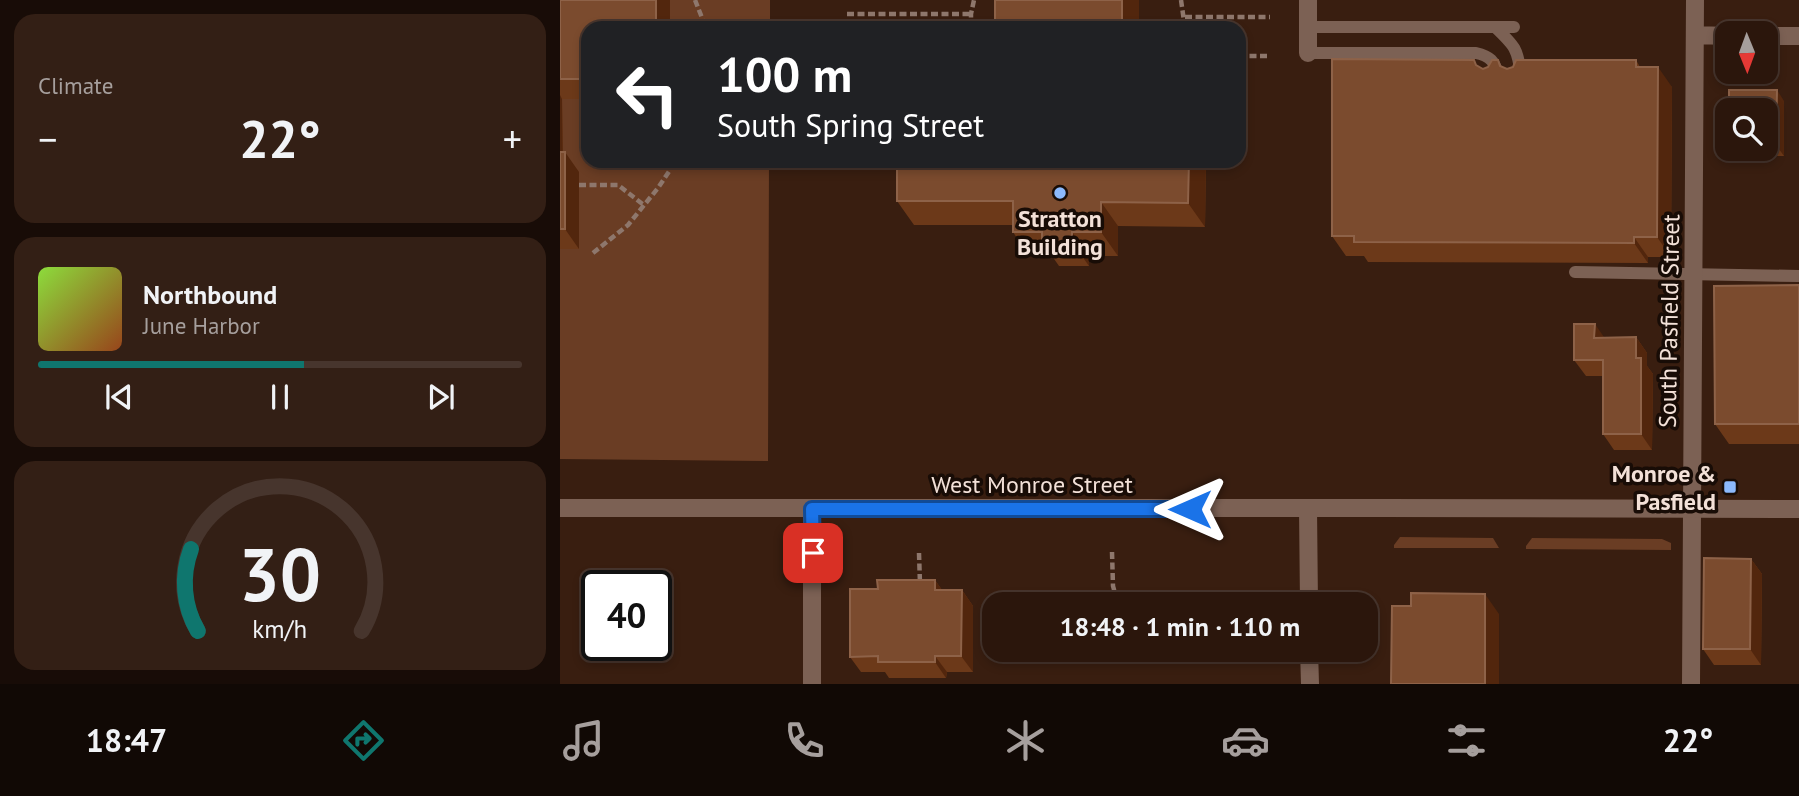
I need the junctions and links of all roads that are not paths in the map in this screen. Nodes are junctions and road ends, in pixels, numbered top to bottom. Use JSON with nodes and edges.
{"nodes":[{"id":1,"x":1308,"y":0,"type":"edge"},
{"id":2,"x":1695,"y":0,"type":"edge"},
{"id":3,"x":1308,"y":27,"type":"junction"},
{"id":4,"x":1496,"y":27,"type":"junction"},
{"id":5,"x":1514,"y":27,"type":"dead end"},
{"id":6,"x":1695,"y":35,"type":"junction"},
{"id":7,"x":1715,"y":36,"type":"edge"},
{"id":8,"x":1778,"y":36,"type":"edge"},
{"id":9,"x":1799,"y":36,"type":"edge"},
{"id":10,"x":1308,"y":53,"type":"joint"},
{"id":11,"x":1497,"y":80,"type":"edge"},
{"id":12,"x":1521,"y":80,"type":"edge"},
{"id":13,"x":1575,"y":272,"type":"dead end"},
{"id":14,"x":1694,"y":275,"type":"junction"},
{"id":15,"x":1799,"y":276,"type":"edge"},
{"id":16,"x":560,"y":508,"type":"edge"},
{"id":17,"x":1308,"y":508,"type":"junction"},
{"id":18,"x":812,"y":509,"type":"junction"},
{"id":19,"x":1691,"y":509,"type":"junction"},
{"id":20,"x":1799,"y":509,"type":"edge"},
{"id":21,"x":1308,"y":592,"type":"edge"},
{"id":22,"x":1309,"y":662,"type":"edge"},
{"id":23,"x":811,"y":684,"type":"edge"},
{"id":24,"x":1310,"y":684,"type":"edge"},
{"id":25,"x":1691,"y":684,"type":"edge"}],
"edges":[{"from":1,"to":3,"type":"street"},
{"from":2,"to":6,"type":"street","name":"South Pasfield Street"},
{"from":3,"to":4,"type":"lane"},
{"from":3,"to":10,"type":"street"},
{"from":4,"to":5,"type":"lane"},
{"from":4,"to":12,"type":"lane"},
{"from":6,"to":7,"type":"street"},
{"from":6,"to":14,"type":"street","name":"South Pasfield Street"},
{"from":8,"to":9,"type":"street"},
{"from":10,"to":11,"type":"lane"},
{"from":13,"to":14,"type":"lane"},
{"from":14,"to":15,"type":"lane"},
{"from":14,"to":19,"type":"street","name":"South Pasfield Street"},
{"from":16,"to":18,"type":"street","name":"West Monroe Street"},
{"from":17,"to":18,"type":"street","name":"West Monroe Street"},
{"from":17,"to":19,"type":"street","name":"West Monroe Street"},
{"from":17,"to":21,"type":"street"},
{"from":18,"to":23,"type":"street"},
{"from":19,"to":20,"type":"street","name":"West Monroe Street"},
{"from":19,"to":25,"type":"street","name":"South Pasfield Street"},
{"from":22,"to":24,"type":"street"}]}
